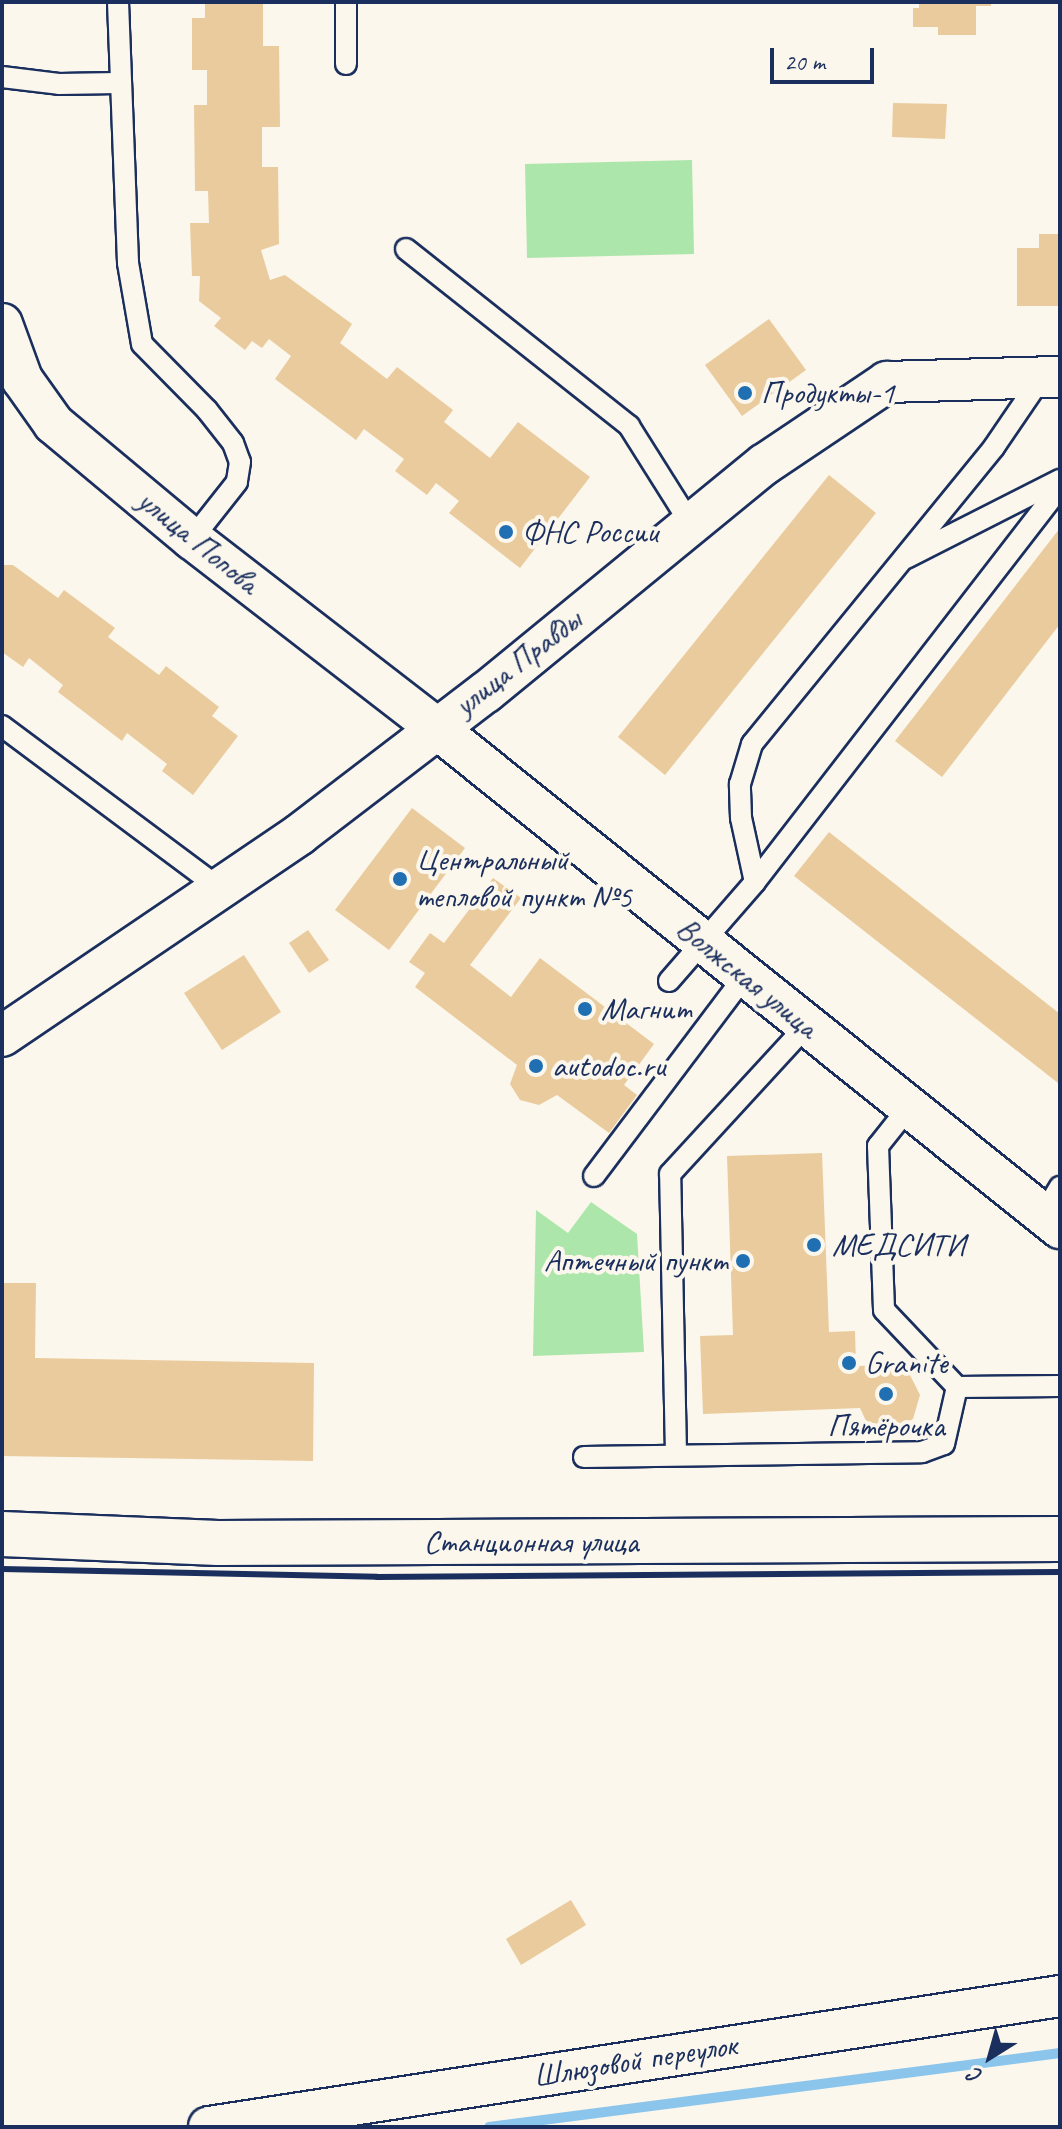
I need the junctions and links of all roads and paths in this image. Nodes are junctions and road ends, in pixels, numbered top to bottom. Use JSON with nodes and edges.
{"nodes":[{"id":1,"x":118,"y":2,"type":"edge"},
{"id":2,"x":346,"y":2,"type":"edge"},
{"id":3,"x":346,"y":64,"type":"dead end"},
{"id":4,"x":2,"y":77,"type":"edge"},
{"id":5,"x":118,"y":83,"type":"junction"},
{"id":6,"x":406,"y":249,"type":"dead end"},
{"id":7,"x":2,"y":324,"type":"edge"},
{"id":8,"x":1051,"y":377,"type":"edge"},
{"id":9,"x":12,"y":379,"type":"edge"},
{"id":10,"x":1060,"y":480,"type":"edge"},
{"id":11,"x":1060,"y":488,"type":"edge"},
{"id":12,"x":690,"y":523,"type":"junction"},
{"id":13,"x":192,"y":539,"type":"junction"},
{"id":14,"x":899,"y":562,"type":"junction"},
{"id":15,"x":2,"y":726,"type":"edge"},
{"id":16,"x":435,"y":727,"type":"junction"},
{"id":17,"x":755,"y":882,"type":"junction"},
{"id":18,"x":219,"y":888,"type":"junction"},
{"id":19,"x":700,"y":942,"type":"junction"},
{"id":20,"x":744,"y":977,"type":"junction"},
{"id":21,"x":669,"y":981,"type":"dead end"},
{"id":22,"x":806,"y":1026,"type":"junction"},
{"id":23,"x":2,"y":1036,"type":"edge"},
{"id":24,"x":909,"y":1107,"type":"junction"},
{"id":25,"x":594,"y":1176,"type":"dead end"},
{"id":26,"x":1054,"y":1210,"type":"edge"},
{"id":27,"x":1060,"y":1386,"type":"edge"},
{"id":28,"x":957,"y":1387,"type":"junction"},
{"id":29,"x":676,"y":1454,"type":"junction"},
{"id":30,"x":584,"y":1457,"type":"dead end"},
{"id":31,"x":2,"y":1534,"type":"edge"},
{"id":32,"x":1060,"y":1539,"type":"edge"},
{"id":33,"x":1060,"y":1996,"type":"edge"},
{"id":34,"x":209,"y":2127,"type":"edge"}],
"edges":[{"from":1,"to":5,"type":"lane"},
{"from":2,"to":3,"type":"lane"},
{"from":4,"to":5,"type":"lane"},
{"from":5,"to":13,"type":"lane"},
{"from":6,"to":12,"type":"lane"},
{"from":7,"to":9,"type":"street","name":"улица Попова"},
{"from":8,"to":12,"type":"street","name":"улица Правды"},
{"from":8,"to":14,"type":"lane"},
{"from":9,"to":13,"type":"street","name":"улица Попова"},
{"from":10,"to":14,"type":"lane"},
{"from":11,"to":17,"type":"lane"},
{"from":12,"to":16,"type":"street","name":"улица Правды"},
{"from":13,"to":16,"type":"street","name":"улица Попова"},
{"from":14,"to":17,"type":"lane"},
{"from":15,"to":18,"type":"lane"},
{"from":16,"to":18,"type":"street","name":"улица Правды"},
{"from":16,"to":19,"type":"street","name":"Волжская улица"},
{"from":17,"to":19,"type":"lane"},
{"from":18,"to":23,"type":"street","name":"улица Правды"},
{"from":19,"to":20,"type":"street","name":"Волжская улица"},
{"from":19,"to":21,"type":"lane"},
{"from":20,"to":22,"type":"street","name":"Волжская улица"},
{"from":20,"to":25,"type":"lane"},
{"from":22,"to":24,"type":"street","name":"Волжская улица"},
{"from":22,"to":29,"type":"lane"},
{"from":24,"to":26,"type":"street","name":"Волжская улица"},
{"from":24,"to":28,"type":"lane"},
{"from":27,"to":28,"type":"lane"},
{"from":28,"to":29,"type":"lane"},
{"from":29,"to":30,"type":"lane"},
{"from":31,"to":32,"type":"main road","name":"Станционная улица"},
{"from":33,"to":34,"type":"street","name":"Шлюзовой переулок"}]}
